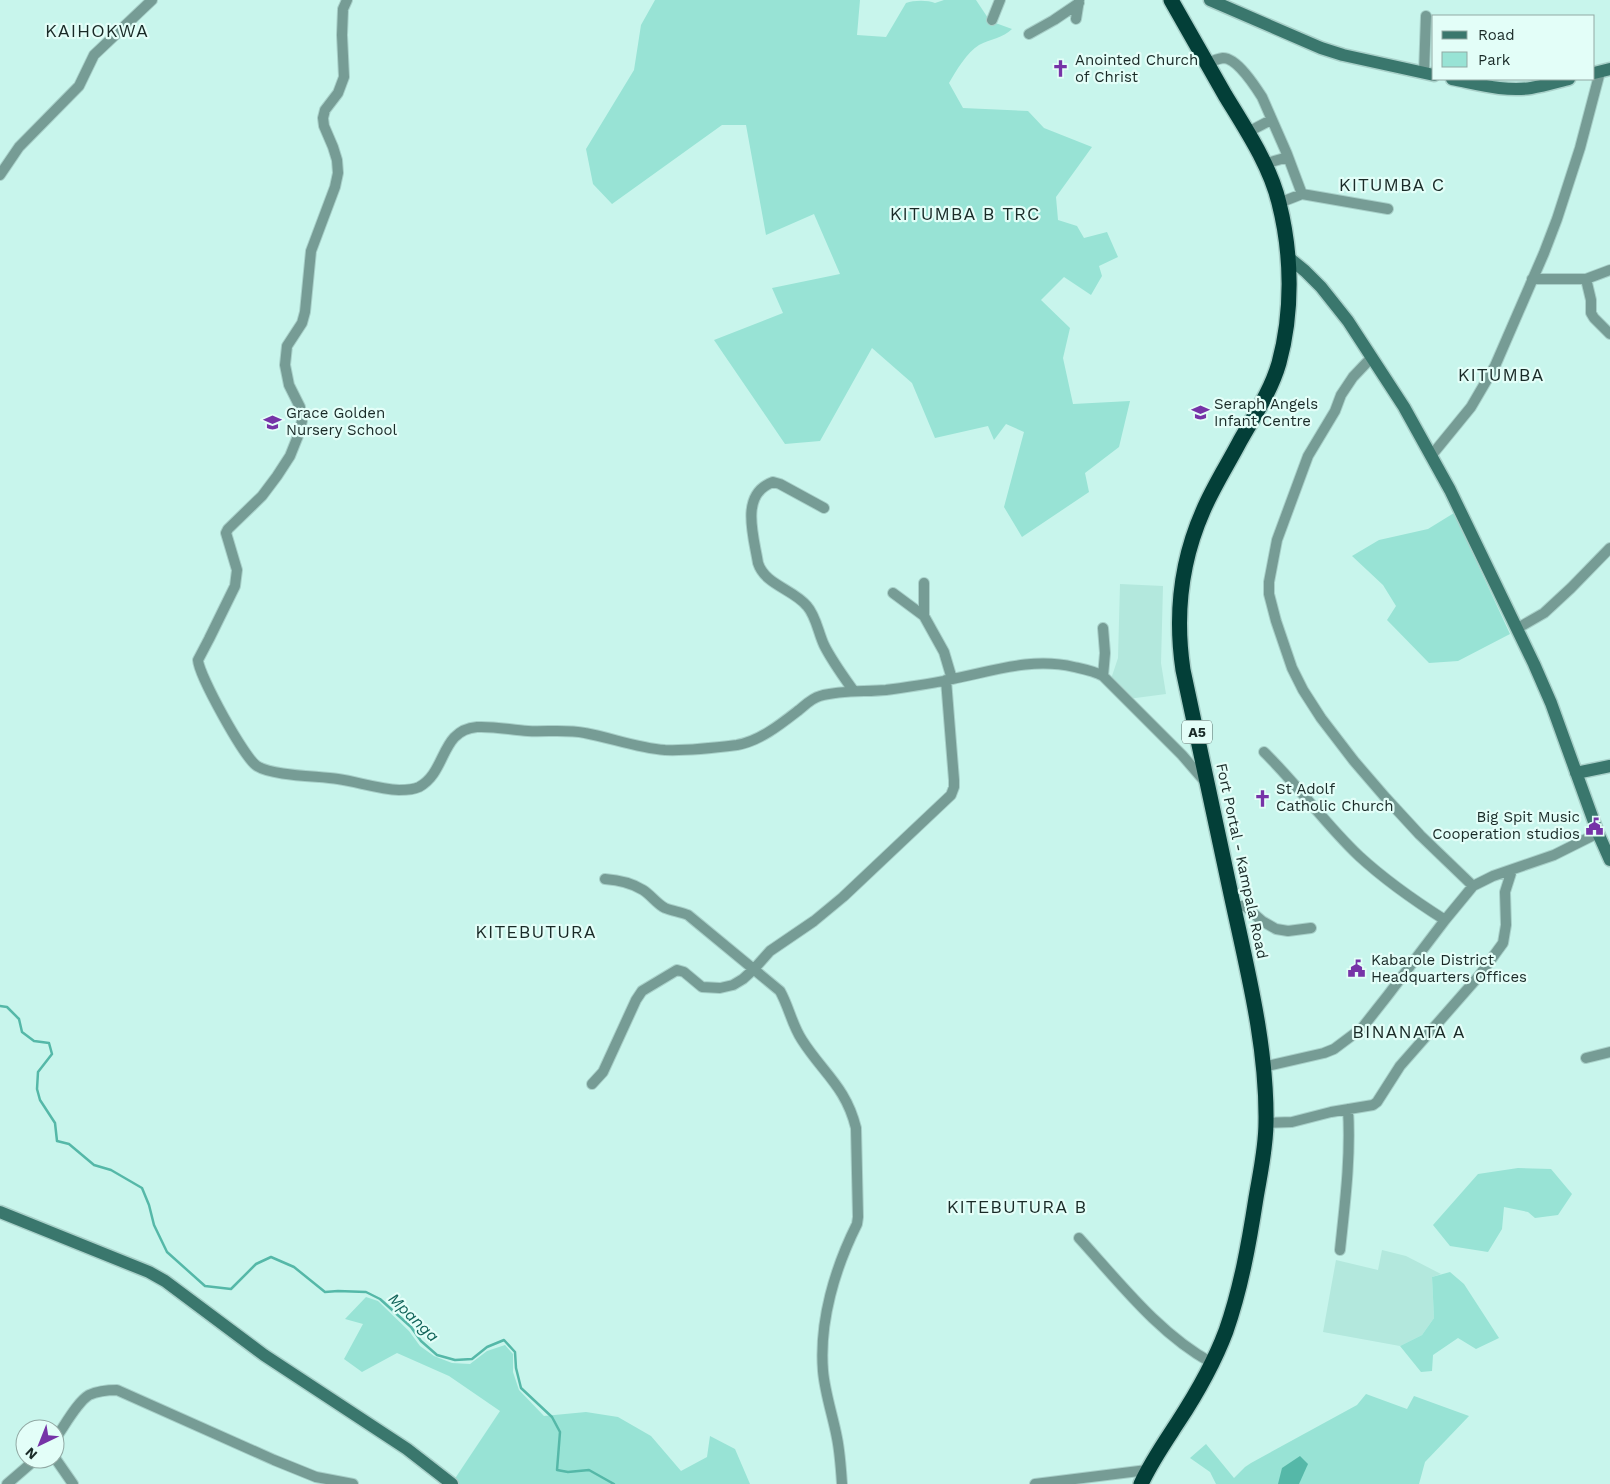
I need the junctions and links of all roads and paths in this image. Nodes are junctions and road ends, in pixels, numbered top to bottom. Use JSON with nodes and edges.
{"nodes":[{"id":1,"x":152,"y":0,"type":"edge"},
{"id":2,"x":347,"y":0,"type":"edge"},
{"id":3,"x":1000,"y":0,"type":"edge"},
{"id":4,"x":1171,"y":0,"type":"edge"},
{"id":5,"x":1210,"y":0,"type":"edge"},
{"id":6,"x":1079,"y":1,"type":"edge"},
{"id":7,"x":1426,"y":16,"type":"dead end"},
{"id":8,"x":1076,"y":19,"type":"dead end"},
{"id":9,"x":992,"y":20,"type":"dead end"},
{"id":10,"x":1029,"y":34,"type":"dead end"},
{"id":11,"x":1207,"y":63,"type":"junction"},
{"id":12,"x":1601,"y":71,"type":"edge"},
{"id":13,"x":1429,"y":74,"type":"edge"},
{"id":14,"x":1457,"y":80,"type":"edge"},
{"id":15,"x":1565,"y":80,"type":"edge"},
{"id":16,"x":1271,"y":120,"type":"junction"},
{"id":17,"x":1248,"y":132,"type":"junction"},
{"id":18,"x":1288,"y":158,"type":"junction"},
{"id":19,"x":1264,"y":164,"type":"junction"},
{"id":20,"x":0,"y":175,"type":"edge"},
{"id":21,"x":1302,"y":194,"type":"junction"},
{"id":22,"x":1279,"y":202,"type":"junction"},
{"id":23,"x":1388,"y":209,"type":"dead end"},
{"id":24,"x":1288,"y":257,"type":"junction"},
{"id":25,"x":1610,"y":270,"type":"edge"},
{"id":26,"x":1586,"y":278,"type":"junction"},
{"id":27,"x":1532,"y":279,"type":"junction"},
{"id":28,"x":1610,"y":334,"type":"edge"},
{"id":29,"x":1372,"y":357,"type":"junction"},
{"id":30,"x":1431,"y":456,"type":"junction"},
{"id":31,"x":824,"y":508,"type":"dead end"},
{"id":32,"x":1610,"y":548,"type":"edge"},
{"id":33,"x":924,"y":583,"type":"dead end"},
{"id":34,"x":893,"y":593,"type":"dead end"},
{"id":35,"x":924,"y":616,"type":"junction"},
{"id":36,"x":1103,"y":628,"type":"dead end"},
{"id":37,"x":1518,"y":628,"type":"junction"},
{"id":38,"x":1103,"y":676,"type":"junction"},
{"id":39,"x":949,"y":680,"type":"junction"},
{"id":40,"x":853,"y":690,"type":"junction"},
{"id":41,"x":1264,"y":752,"type":"dead end"},
{"id":42,"x":1610,"y":766,"type":"edge"},
{"id":43,"x":1576,"y":773,"type":"junction"},
{"id":44,"x":1208,"y":786,"type":"junction"},
{"id":45,"x":1598,"y":833,"type":"junction"},
{"id":46,"x":1610,"y":860,"type":"edge"},
{"id":47,"x":1512,"y":870,"type":"junction"},
{"id":48,"x":605,"y":879,"type":"dead end"},
{"id":49,"x":1474,"y":886,"type":"junction"},
{"id":50,"x":1233,"y":906,"type":"junction"},
{"id":51,"x":1445,"y":920,"type":"junction"},
{"id":52,"x":1311,"y":928,"type":"dead end"},
{"id":53,"x":754,"y":969,"type":"junction"},
{"id":54,"x":1610,"y":1052,"type":"edge"},
{"id":55,"x":1586,"y":1058,"type":"dead end"},
{"id":56,"x":1263,"y":1066,"type":"junction"},
{"id":57,"x":592,"y":1084,"type":"dead end"},
{"id":58,"x":1348,"y":1109,"type":"junction"},
{"id":59,"x":1266,"y":1123,"type":"junction"},
{"id":60,"x":0,"y":1212,"type":"edge"},
{"id":61,"x":1079,"y":1238,"type":"dead end"},
{"id":62,"x":1340,"y":1250,"type":"dead end"},
{"id":63,"x":1212,"y":1363,"type":"junction"},
{"id":64,"x":65,"y":1425,"type":"edge"},
{"id":65,"x":24,"y":1469,"type":"edge"},
{"id":66,"x":63,"y":1469,"type":"edge"},
{"id":67,"x":1147,"y":1470,"type":"junction"},
{"id":68,"x":0,"y":1478,"type":"edge"},
{"id":69,"x":6,"y":1484,"type":"edge"},
{"id":70,"x":73,"y":1484,"type":"edge"},
{"id":71,"x":353,"y":1484,"type":"edge"},
{"id":72,"x":452,"y":1484,"type":"edge"},
{"id":73,"x":842,"y":1484,"type":"edge"},
{"id":74,"x":1035,"y":1484,"type":"edge"},
{"id":75,"x":1141,"y":1484,"type":"edge"}],
"edges":[{"from":1,"to":20,"type":"street"},
{"from":2,"to":40,"type":"street"},
{"from":3,"to":9,"type":"street"},
{"from":4,"to":11,"type":"highway","name":"Fort Portal - Kampala Road","number":"A5"},
{"from":5,"to":13,"type":"street"},
{"from":6,"to":8,"type":"street"},
{"from":6,"to":10,"type":"street"},
{"from":7,"to":13,"type":"street"},
{"from":11,"to":16,"type":"street"},
{"from":11,"to":17,"type":"highway","name":"Fort Portal - Kampala Road","number":"A5"},
{"from":12,"to":27,"type":"street"},
{"from":14,"to":15,"type":"street"},
{"from":16,"to":17,"type":"street"},
{"from":16,"to":18,"type":"street"},
{"from":17,"to":19,"type":"highway","name":"Fort Portal - Kampala Road","number":"A5"},
{"from":18,"to":19,"type":"street"},
{"from":18,"to":21,"type":"street"},
{"from":19,"to":22,"type":"highway","name":"Fort Portal - Kampala Road","number":"A5"},
{"from":21,"to":22,"type":"street"},
{"from":21,"to":23,"type":"street"},
{"from":22,"to":24,"type":"highway","name":"Fort Portal - Kampala Road","number":"A5"},
{"from":24,"to":29,"type":"street"},
{"from":24,"to":44,"type":"highway","name":"Fort Portal - Kampala Road","number":"A5"},
{"from":25,"to":26,"type":"street"},
{"from":26,"to":27,"type":"street"},
{"from":26,"to":28,"type":"street"},
{"from":27,"to":30,"type":"street"},
{"from":29,"to":30,"type":"street"},
{"from":29,"to":49,"type":"street"},
{"from":30,"to":37,"type":"street"},
{"from":31,"to":40,"type":"street"},
{"from":32,"to":37,"type":"street"},
{"from":33,"to":35,"type":"street"},
{"from":34,"to":35,"type":"street"},
{"from":35,"to":39,"type":"street"},
{"from":36,"to":38,"type":"street"},
{"from":37,"to":43,"type":"street"},
{"from":38,"to":39,"type":"street"},
{"from":38,"to":44,"type":"street"},
{"from":39,"to":40,"type":"street"},
{"from":39,"to":53,"type":"street"},
{"from":41,"to":51,"type":"street"},
{"from":42,"to":43,"type":"street"},
{"from":43,"to":45,"type":"street"},
{"from":44,"to":50,"type":"highway","name":"Fort Portal - Kampala Road","number":"A5"},
{"from":45,"to":46,"type":"street"},
{"from":45,"to":47,"type":"street"},
{"from":47,"to":49,"type":"street"},
{"from":47,"to":58,"type":"street"},
{"from":48,"to":53,"type":"street"},
{"from":49,"to":51,"type":"street"},
{"from":50,"to":52,"type":"street"},
{"from":50,"to":56,"type":"highway","name":"Fort Portal - Kampala Road","number":"A5"},
{"from":51,"to":56,"type":"street"},
{"from":53,"to":57,"type":"street"},
{"from":53,"to":73,"type":"street"},
{"from":54,"to":55,"type":"street"},
{"from":56,"to":59,"type":"highway","name":"Fort Portal - Kampala Road","number":"A5"},
{"from":58,"to":59,"type":"street"},
{"from":58,"to":62,"type":"street"},
{"from":59,"to":63,"type":"highway","name":"Fort Portal - Kampala Road","number":"A5"},
{"from":60,"to":72,"type":"street"},
{"from":61,"to":63,"type":"street"},
{"from":63,"to":67,"type":"highway","name":"Fort Portal - Kampala Road","number":"A5"},
{"from":64,"to":71,"type":"street"},
{"from":65,"to":69,"type":"street"},
{"from":66,"to":70,"type":"street"},
{"from":67,"to":74,"type":"street"},
{"from":67,"to":75,"type":"highway","name":"Fort Portal - Kampala Road","number":"A5"},
{"from":68,"to":69,"type":"street"}]}
